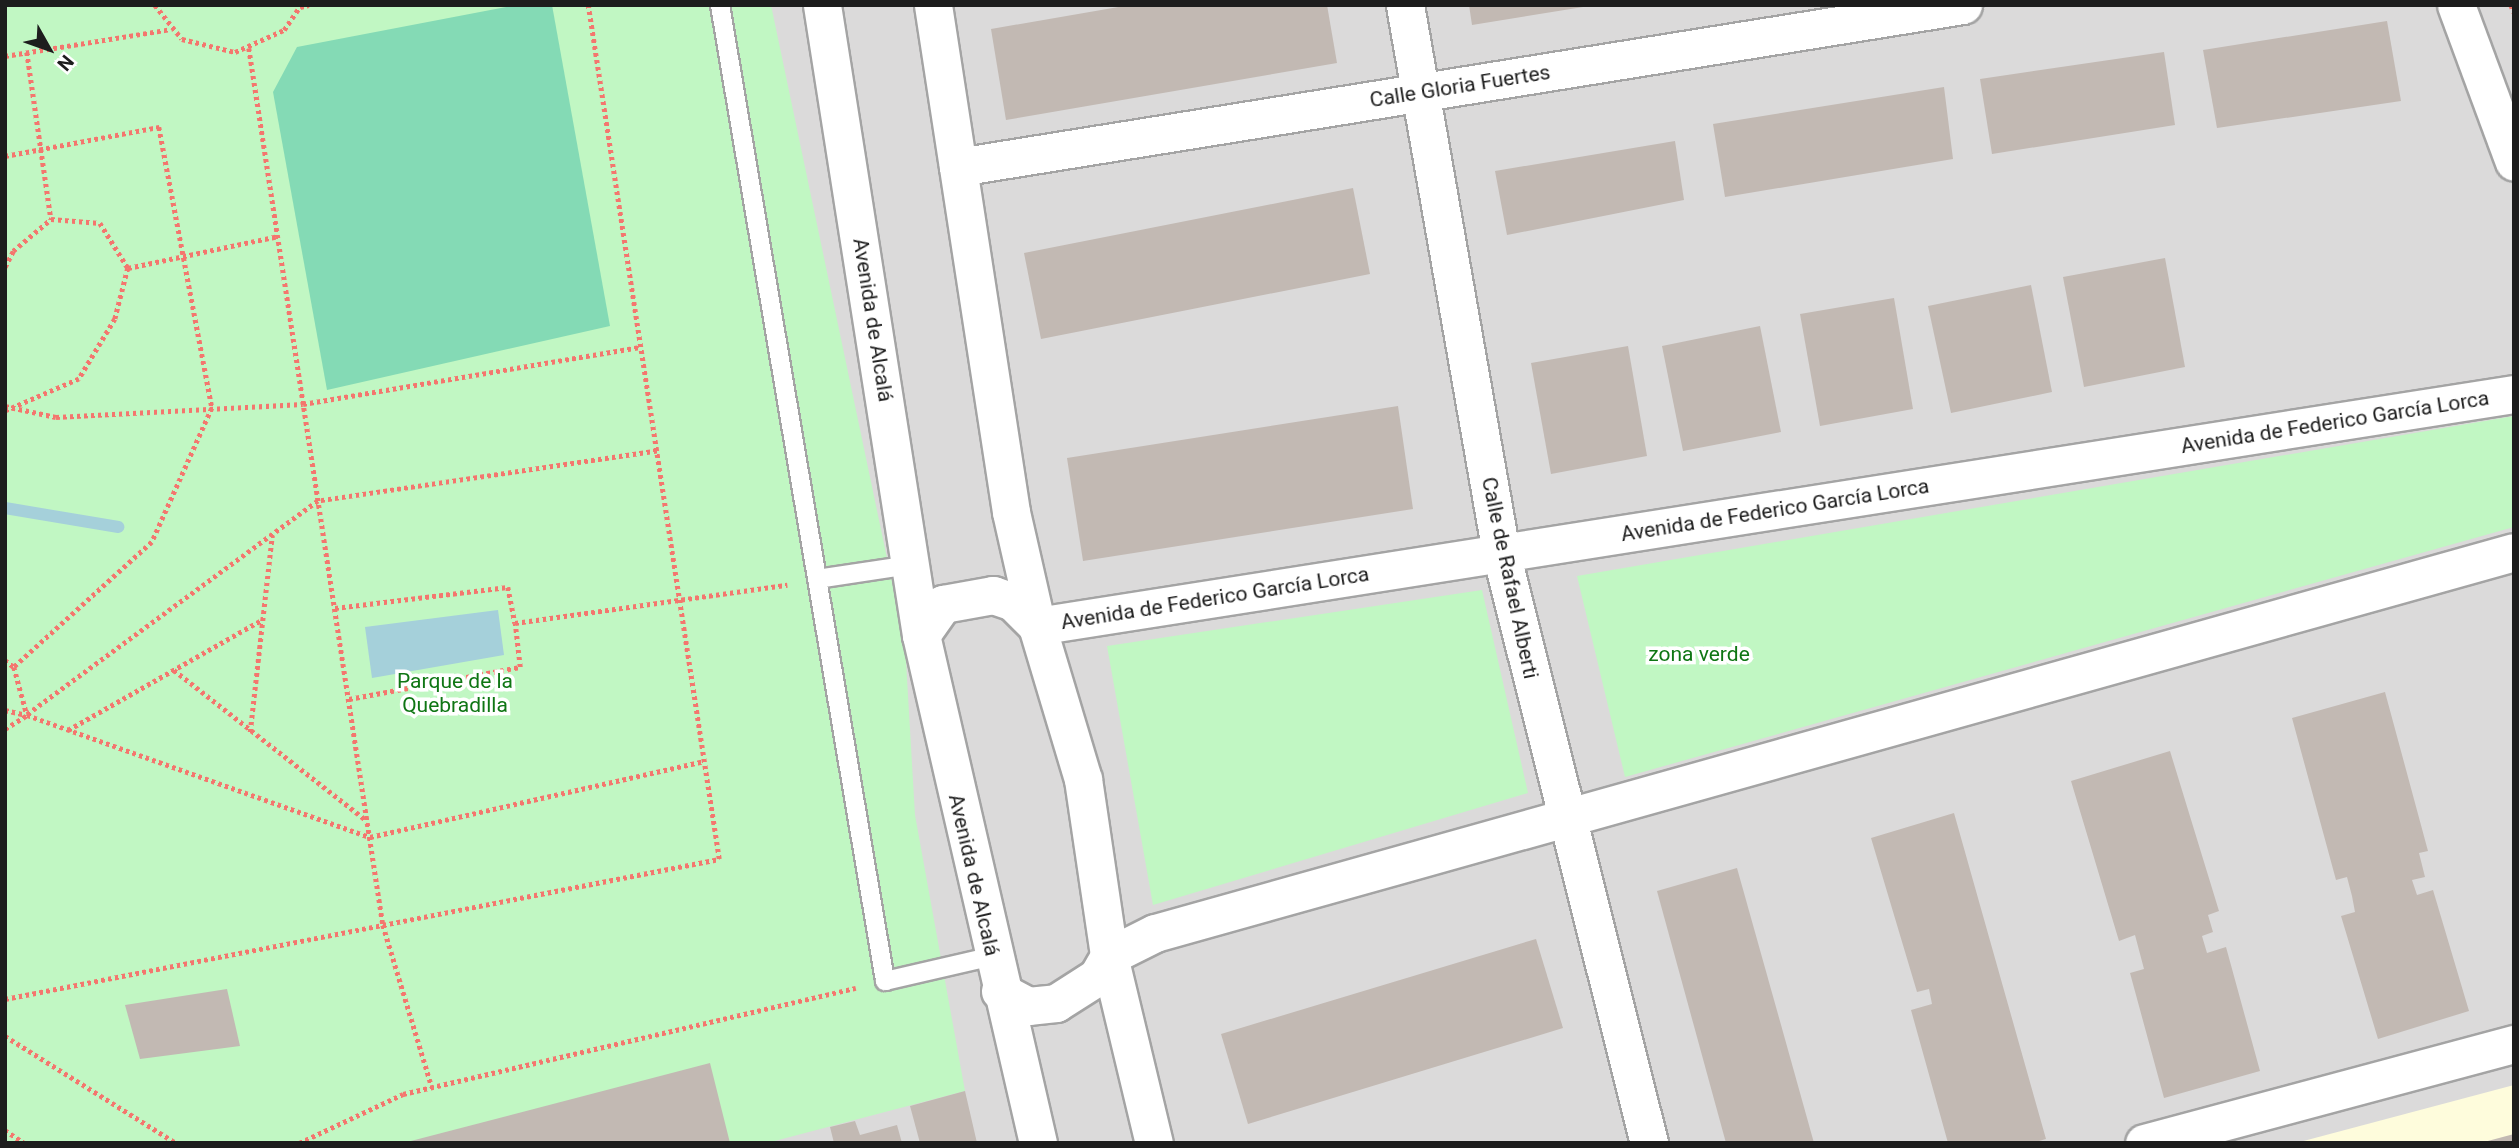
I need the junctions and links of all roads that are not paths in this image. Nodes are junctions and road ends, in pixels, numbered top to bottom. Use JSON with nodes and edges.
{"nodes":[{"id":1,"x":720,"y":5,"type":"edge"},
{"id":2,"x":821,"y":5,"type":"edge"},
{"id":3,"x":933,"y":5,"type":"edge"},
{"id":4,"x":1405,"y":5,"type":"edge"},
{"id":5,"x":1963,"y":5,"type":"edge"},
{"id":6,"x":2456,"y":5,"type":"edge"},
{"id":7,"x":1420,"y":93,"type":"junction"},
{"id":8,"x":2514,"y":162,"type":"edge"},
{"id":9,"x":958,"y":167,"type":"junction"},
{"id":10,"x":2514,"y":394,"type":"edge"},
{"id":11,"x":2514,"y":552,"type":"edge"},
{"id":12,"x":1501,"y":553,"type":"junction"},
{"id":13,"x":911,"y":565,"type":"junction"},
{"id":14,"x":817,"y":579,"type":"junction"},
{"id":15,"x":1037,"y":626,"type":"junction"},
{"id":16,"x":920,"y":635,"type":"junction"},
{"id":17,"x":1565,"y":818,"type":"junction"},
{"id":18,"x":993,"y":956,"type":"junction"},
{"id":19,"x":1109,"y":956,"type":"junction"},
{"id":20,"x":1000,"y":991,"type":"junction"},
{"id":21,"x":2514,"y":1044,"type":"edge"},
{"id":22,"x":1038,"y":1143,"type":"edge"},
{"id":23,"x":1154,"y":1143,"type":"edge"},
{"id":24,"x":1649,"y":1143,"type":"edge"},
{"id":25,"x":2144,"y":1143,"type":"edge"}],
"edges":[{"from":1,"to":14,"type":"lane"},
{"from":2,"to":13,"type":"street","name":"Avenida de Alcalá"},
{"from":3,"to":9,"type":"street"},
{"from":4,"to":7,"type":"street","name":"Calle de Rafael Alberti"},
{"from":5,"to":7,"type":"street","name":"Calle Gloria Fuertes"},
{"from":6,"to":8,"type":"street"},
{"from":7,"to":9,"type":"street","name":"Calle Gloria Fuertes"},
{"from":7,"to":12,"type":"street","name":"Calle de Rafael Alberti"},
{"from":9,"to":15,"type":"street"},
{"from":10,"to":12,"type":"street","name":"Avenida de Federico García Lorca"},
{"from":11,"to":17,"type":"street"},
{"from":12,"to":15,"type":"street","name":"Avenida de Federico García Lorca"},
{"from":12,"to":17,"type":"street","name":"Calle de Rafael Alberti"},
{"from":13,"to":14,"type":"lane"},
{"from":13,"to":16,"type":"street","name":"Avenida de Alcalá"},
{"from":14,"to":18,"type":"lane"},
{"from":15,"to":16,"type":"street"},
{"from":15,"to":19,"type":"street"},
{"from":16,"to":18,"type":"street","name":"Avenida de Alcalá"},
{"from":17,"to":19,"type":"street"},
{"from":17,"to":24,"type":"street","name":"Calle de Rafael Alberti"},
{"from":18,"to":20,"type":"street","name":"Avenida de Alcalá"},
{"from":19,"to":20,"type":"street"},
{"from":19,"to":23,"type":"street"},
{"from":20,"to":22,"type":"street","name":"Avenida de Alcalá"},
{"from":21,"to":25,"type":"street"}]}
